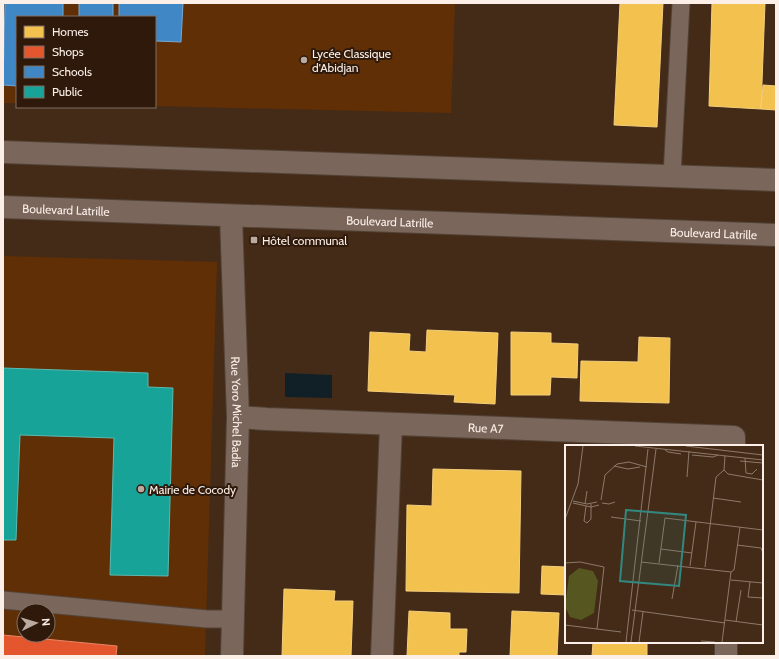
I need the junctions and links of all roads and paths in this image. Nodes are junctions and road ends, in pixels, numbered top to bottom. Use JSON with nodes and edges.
{"nodes":[{"id":1,"x":681,"y":3,"type":"edge"},
{"id":2,"x":3,"y":152,"type":"edge"},
{"id":3,"x":672,"y":176,"type":"junction"},
{"id":4,"x":776,"y":180,"type":"edge"},
{"id":5,"x":3,"y":207,"type":"edge"},
{"id":6,"x":231,"y":216,"type":"junction"},
{"id":7,"x":776,"y":235,"type":"edge"},
{"id":8,"x":238,"y":417,"type":"junction"},
{"id":9,"x":391,"y":424,"type":"junction"},
{"id":10,"x":734,"y":442,"type":"edge"},
{"id":11,"x":3,"y":600,"type":"edge"},
{"id":12,"x":233,"y":619,"type":"junction"},
{"id":13,"x":726,"y":643,"type":"edge"},
{"id":14,"x":232,"y":656,"type":"edge"},
{"id":15,"x":382,"y":656,"type":"edge"},
{"id":16,"x":726,"y":656,"type":"edge"}],
"edges":[{"from":1,"to":3,"type":"lane"},
{"from":2,"to":3,"type":"street"},
{"from":3,"to":4,"type":"street"},
{"from":5,"to":6,"type":"street","name":"Boulevard Latrille"},
{"from":6,"to":7,"type":"street","name":"Boulevard Latrille"},
{"from":6,"to":8,"type":"street","name":"Rue Yoro Michel Badia"},
{"from":8,"to":9,"type":"street","name":"Rue A7"},
{"from":8,"to":12,"type":"street","name":"Rue Yoro Michel Badia"},
{"from":9,"to":10,"type":"street","name":"Rue A7"},
{"from":9,"to":15,"type":"street"},
{"from":11,"to":12,"type":"lane"},
{"from":12,"to":14,"type":"street","name":"Rue Yoro Michel Badia"},
{"from":13,"to":16,"type":"street"}]}
